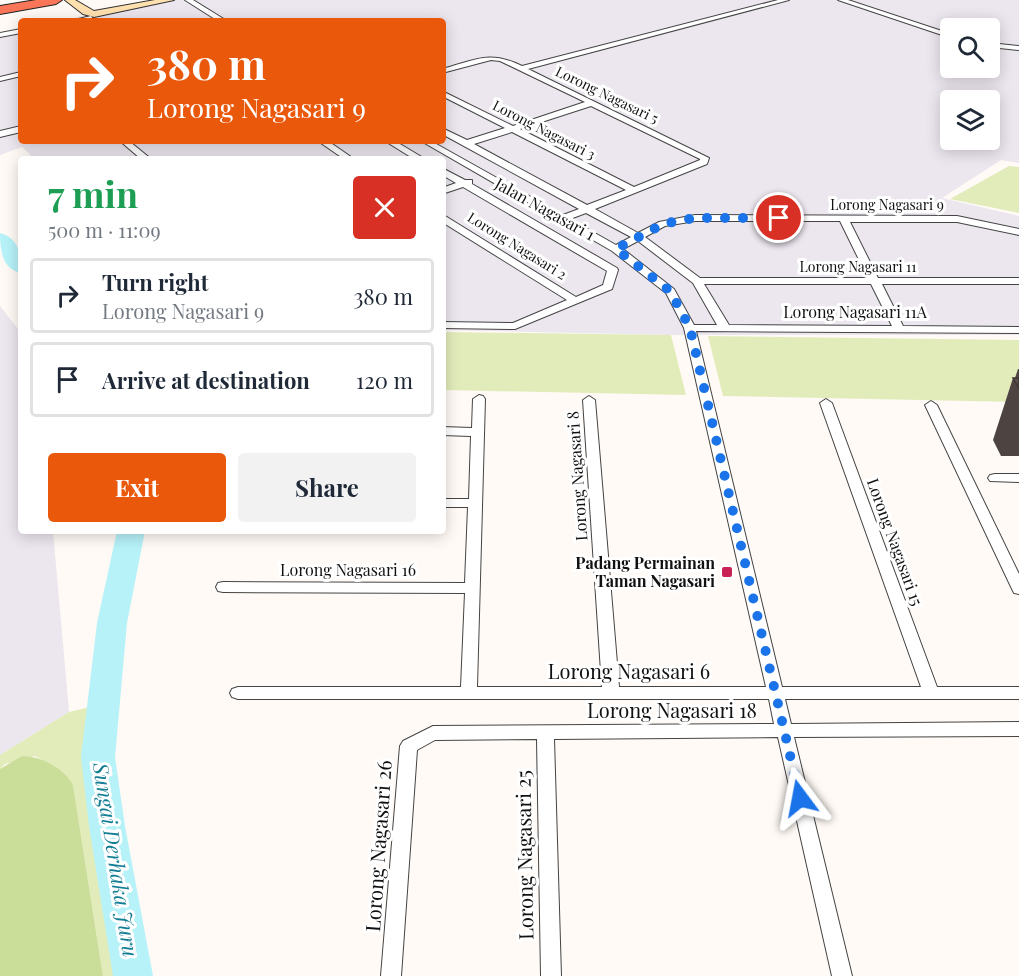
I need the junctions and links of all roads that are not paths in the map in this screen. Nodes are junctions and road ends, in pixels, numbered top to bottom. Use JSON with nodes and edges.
{"nodes":[{"id":1,"x":30,"y":0,"type":"edge"},
{"id":2,"x":69,"y":0,"type":"edge"},
{"id":3,"x":170,"y":0,"type":"edge"},
{"id":4,"x":188,"y":0,"type":"edge"},
{"id":5,"x":786,"y":0,"type":"edge"},
{"id":6,"x":841,"y":0,"type":"edge"},
{"id":7,"x":52,"y":1,"type":"edge"},
{"id":8,"x":0,"y":6,"type":"edge"},
{"id":9,"x":0,"y":10,"type":"edge"},
{"id":10,"x":94,"y":18,"type":"edge"},
{"id":11,"x":218,"y":18,"type":"edge"},
{"id":12,"x":18,"y":32,"type":"edge"},
{"id":13,"x":940,"y":32,"type":"edge"},
{"id":14,"x":0,"y":35,"type":"edge"},
{"id":15,"x":1000,"y":46,"type":"edge"},
{"id":16,"x":1019,"y":48,"type":"edge"},
{"id":17,"x":522,"y":68,"type":"junction"},
{"id":18,"x":446,"y":70,"type":"edge"},
{"id":19,"x":18,"y":75,"type":"edge"},
{"id":20,"x":0,"y":79,"type":"edge"},
{"id":21,"x":446,"y":95,"type":"edge"},
{"id":22,"x":591,"y":103,"type":"junction"},
{"id":23,"x":513,"y":129,"type":"junction"},
{"id":24,"x":18,"y":130,"type":"edge"},
{"id":25,"x":446,"y":132,"type":"edge"},
{"id":26,"x":0,"y":134,"type":"edge"},
{"id":27,"x":128,"y":144,"type":"edge"},
{"id":28,"x":327,"y":144,"type":"edge"},
{"id":29,"x":395,"y":144,"type":"edge"},
{"id":30,"x":430,"y":144,"type":"edge"},
{"id":31,"x":468,"y":144,"type":"junction"},
{"id":32,"x":443,"y":152,"type":"junction"},
{"id":33,"x":143,"y":156,"type":"edge"},
{"id":34,"x":345,"y":156,"type":"edge"},
{"id":35,"x":416,"y":156,"type":"edge"},
{"id":36,"x":446,"y":173,"type":"edge"},
{"id":37,"x":486,"y":176,"type":"junction"},
{"id":38,"x":464,"y":184,"type":"junction"},
{"id":39,"x":446,"y":190,"type":"edge"},
{"id":40,"x":634,"y":190,"type":"junction"},
{"id":41,"x":587,"y":208,"type":"junction"},
{"id":42,"x":843,"y":218,"type":"junction"},
{"id":43,"x":562,"y":219,"type":"junction"},
{"id":44,"x":446,"y":220,"type":"edge"},
{"id":45,"x":1019,"y":232,"type":"edge"},
{"id":46,"x":640,"y":237,"type":"junction"},
{"id":47,"x":616,"y":249,"type":"junction"},
{"id":48,"x":696,"y":281,"type":"junction"},
{"id":49,"x":875,"y":282,"type":"junction"},
{"id":50,"x":1019,"y":282,"type":"edge"},
{"id":51,"x":574,"y":301,"type":"junction"},
{"id":52,"x":446,"y":325,"type":"edge"},
{"id":53,"x":690,"y":328,"type":"junction"},
{"id":54,"x":725,"y":328,"type":"junction"},
{"id":55,"x":899,"y":329,"type":"junction"},
{"id":56,"x":1019,"y":330,"type":"edge"},
{"id":57,"x":479,"y":399,"type":"dead end"},
{"id":58,"x":589,"y":399,"type":"dead end"},
{"id":59,"x":826,"y":403,"type":"dead end"},
{"id":60,"x":931,"y":405,"type":"dead end"},
{"id":61,"x":446,"y":431,"type":"edge"},
{"id":62,"x":478,"y":432,"type":"junction"},
{"id":63,"x":995,"y":478,"type":"dead end"},
{"id":64,"x":1019,"y":478,"type":"edge"},
{"id":65,"x":446,"y":503,"type":"edge"},
{"id":66,"x":476,"y":503,"type":"junction"},
{"id":67,"x":223,"y":587,"type":"dead end"},
{"id":68,"x":473,"y":588,"type":"junction"},
{"id":69,"x":1019,"y":589,"type":"edge"},
{"id":70,"x":238,"y":693,"type":"dead end"},
{"id":71,"x":469,"y":693,"type":"junction"},
{"id":72,"x":611,"y":693,"type":"junction"},
{"id":73,"x":775,"y":693,"type":"junction"},
{"id":74,"x":931,"y":693,"type":"junction"},
{"id":75,"x":1019,"y":693,"type":"edge"},
{"id":76,"x":1019,"y":729,"type":"edge"},
{"id":77,"x":784,"y":731,"type":"junction"},
{"id":78,"x":434,"y":733,"type":"joint"},
{"id":79,"x":545,"y":733,"type":"junction"},
{"id":80,"x":392,"y":976,"type":"edge"},
{"id":81,"x":550,"y":976,"type":"edge"},
{"id":82,"x":842,"y":976,"type":"edge"}],
"edges":[{"from":1,"to":8,"type":"highway"},
{"from":2,"to":10,"type":"street"},
{"from":3,"to":10,"type":"street"},
{"from":4,"to":11,"type":"street"},
{"from":5,"to":17,"type":"street"},
{"from":6,"to":13,"type":"street"},
{"from":7,"to":9,"type":"highway"},
{"from":12,"to":14,"type":"street"},
{"from":15,"to":16,"type":"street"},
{"from":17,"to":18,"type":"street","name":"Lorong Nagasari 5"},
{"from":17,"to":22,"type":"street","name":"Lorong Nagasari 5"},
{"from":19,"to":20,"type":"street"},
{"from":21,"to":23,"type":"street","name":"Lorong Nagasari 3"},
{"from":22,"to":23,"type":"street"},
{"from":22,"to":40,"type":"street","name":"Lorong Nagasari 5"},
{"from":23,"to":31,"type":"street"},
{"from":23,"to":40,"type":"street","name":"Lorong Nagasari 3"},
{"from":24,"to":26,"type":"street"},
{"from":25,"to":31,"type":"street","name":"Jalan Nagasari 1"},
{"from":27,"to":33,"type":"street"},
{"from":28,"to":34,"type":"street"},
{"from":29,"to":35,"type":"street"},
{"from":30,"to":32,"type":"street","name":"Jalan Nagasari 1"},
{"from":31,"to":32,"type":"street"},
{"from":31,"to":41,"type":"street","name":"Jalan Nagasari 1"},
{"from":32,"to":37,"type":"street","name":"Jalan Nagasari 1"},
{"from":36,"to":38,"type":"street"},
{"from":37,"to":38,"type":"street"},
{"from":37,"to":43,"type":"street","name":"Jalan Nagasari 1"},
{"from":38,"to":39,"type":"street"},
{"from":38,"to":51,"type":"street"},
{"from":40,"to":41,"type":"street"},
{"from":41,"to":43,"type":"street"},
{"from":41,"to":46,"type":"street","name":"Jalan Nagasari 1"},
{"from":42,"to":45,"type":"street","name":"Lorong Nagasari 9"},
{"from":42,"to":46,"type":"street","name":"Lorong Nagasari 9"},
{"from":42,"to":49,"type":"street"},
{"from":43,"to":47,"type":"street","name":"Jalan Nagasari 1"},
{"from":44,"to":51,"type":"street","name":"Lorong Nagasari 2"},
{"from":46,"to":47,"type":"street","name":"Lorong Nagasari 9"},
{"from":46,"to":48,"type":"street","name":"Jalan Nagasari 1"},
{"from":47,"to":53,"type":"street","name":"Jalan Nagasari 1"},
{"from":48,"to":49,"type":"street","name":"Lorong Nagasari 11"},
{"from":48,"to":54,"type":"street","name":"Jalan Nagasari 1"},
{"from":49,"to":50,"type":"street","name":"Lorong Nagasari 11"},
{"from":49,"to":55,"type":"street"},
{"from":51,"to":52,"type":"street"},
{"from":53,"to":54,"type":"street","name":"Lorong Nagasari 11A"},
{"from":53,"to":73,"type":"street","name":"Jalan Nagasari 1"},
{"from":54,"to":55,"type":"street","name":"Lorong Nagasari 11A"},
{"from":55,"to":56,"type":"street","name":"Lorong Nagasari 11A"},
{"from":57,"to":62,"type":"street"},
{"from":58,"to":72,"type":"street","name":"Lorong Nagasari 8"},
{"from":59,"to":74,"type":"street","name":"Lorong Nagasari 15"},
{"from":60,"to":69,"type":"street"},
{"from":61,"to":62,"type":"street"},
{"from":62,"to":66,"type":"street"},
{"from":63,"to":64,"type":"street"},
{"from":65,"to":66,"type":"street"},
{"from":66,"to":68,"type":"street"},
{"from":67,"to":68,"type":"street","name":"Lorong Nagasari 16"},
{"from":68,"to":71,"type":"street"},
{"from":70,"to":71,"type":"street","name":"Lorong Nagasari 6"},
{"from":71,"to":72,"type":"street","name":"Lorong Nagasari 6"},
{"from":72,"to":73,"type":"street","name":"Lorong Nagasari 6"},
{"from":73,"to":74,"type":"street","name":"Lorong Nagasari 6"},
{"from":73,"to":77,"type":"street","name":"Jalan Nagasari 1"},
{"from":74,"to":75,"type":"street","name":"Lorong Nagasari 6"},
{"from":76,"to":77,"type":"street","name":"Lorong Nagasari 18"},
{"from":77,"to":79,"type":"street","name":"Lorong Nagasari 18"},
{"from":77,"to":82,"type":"street","name":"Jalan Nagasari 1"},
{"from":78,"to":79,"type":"street","name":"Lorong Nagasari 18"},
{"from":78,"to":80,"type":"street","name":"Lorong Nagasari 26"},
{"from":79,"to":81,"type":"street","name":"Lorong Nagasari 25"}]}
